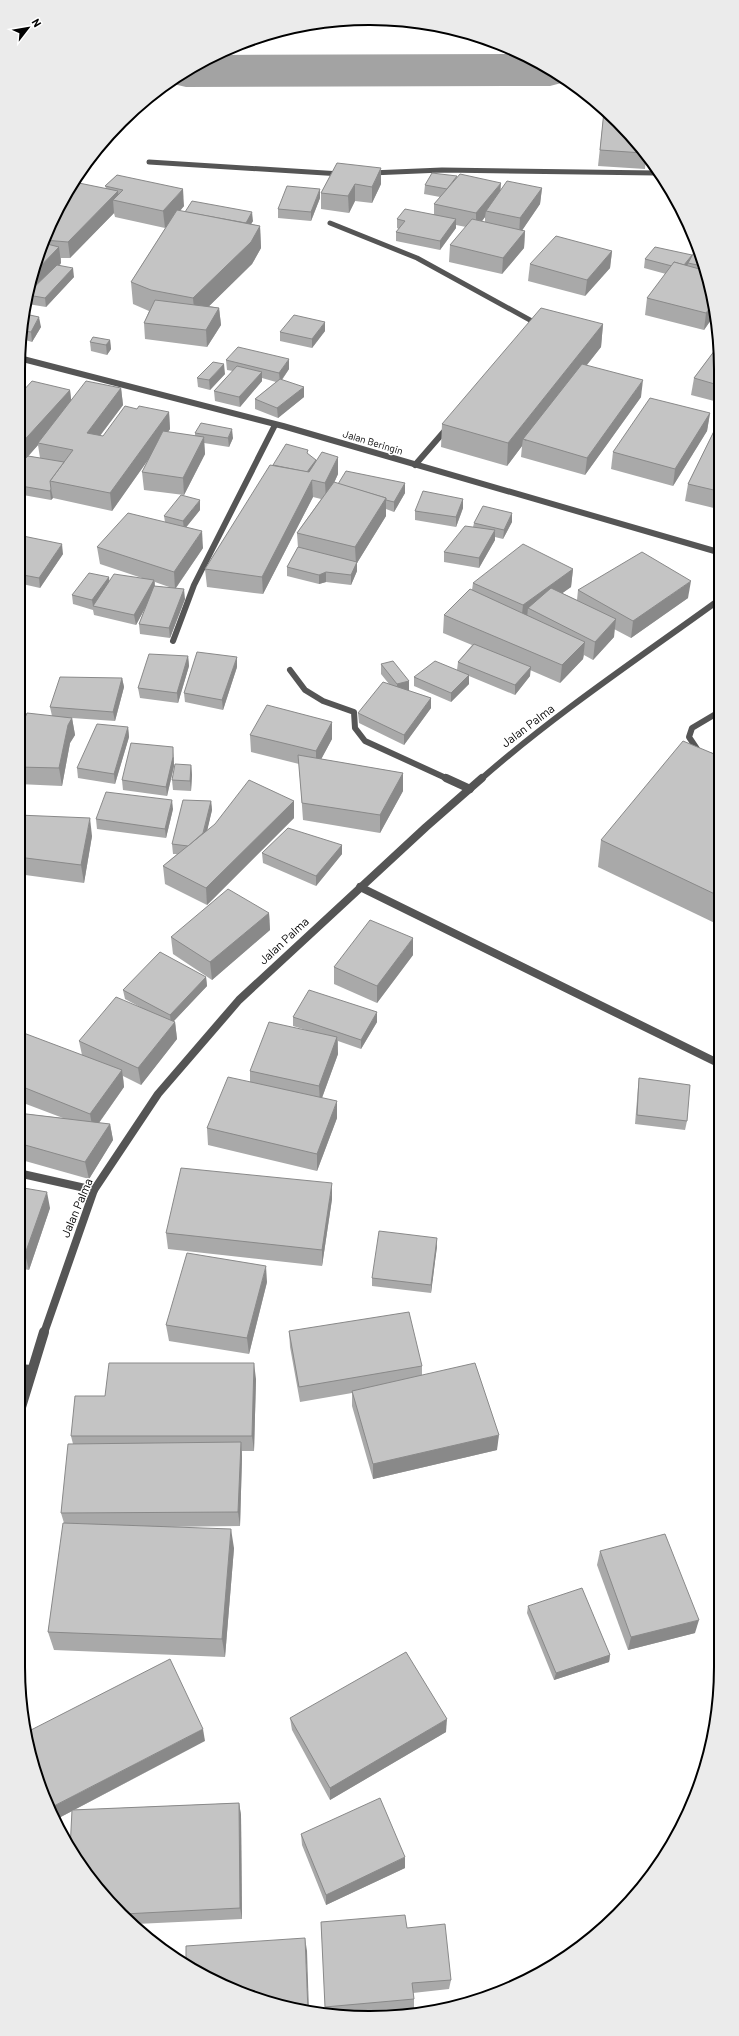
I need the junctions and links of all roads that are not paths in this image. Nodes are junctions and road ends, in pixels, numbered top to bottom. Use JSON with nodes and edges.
{"nodes":[{"id":1,"x":149,"y":162,"type":"dead end"},
{"id":2,"x":368,"y":173,"type":"edge"},
{"id":3,"x":652,"y":173,"type":"edge"},
{"id":4,"x":346,"y":174,"type":"edge"},
{"id":5,"x":330,"y":223,"type":"dead end"},
{"id":6,"x":533,"y":331,"type":"edge"},
{"id":7,"x":25,"y":359,"type":"edge"},
{"id":8,"x":455,"y":420,"type":"edge"},
{"id":9,"x":275,"y":425,"type":"junction"},
{"id":10,"x":415,"y":465,"type":"junction"},
{"id":11,"x":714,"y":551,"type":"edge"},
{"id":12,"x":714,"y":604,"type":"edge"},
{"id":13,"x":174,"y":641,"type":"dead end"},
{"id":14,"x":290,"y":670,"type":"dead end"},
{"id":15,"x":714,"y":715,"type":"edge"},
{"id":16,"x":714,"y":756,"type":"edge"},
{"id":17,"x":470,"y":789,"type":"junction"},
{"id":18,"x":360,"y":887,"type":"junction"},
{"id":19,"x":714,"y":1061,"type":"edge"},
{"id":20,"x":25,"y":1175,"type":"edge"},
{"id":21,"x":94,"y":1190,"type":"junction"},
{"id":22,"x":25,"y":1370,"type":"edge"},
{"id":23,"x":32,"y":1370,"type":"junction"},
{"id":24,"x":25,"y":1394,"type":"edge"}],
"edges":[{"from":1,"to":4,"type":"street"},
{"from":2,"to":3,"type":"street"},
{"from":5,"to":6,"type":"street"},
{"from":7,"to":9,"type":"street","name":"Jalan Beringin"},
{"from":8,"to":10,"type":"street"},
{"from":9,"to":10,"type":"street","name":"Jalan Beringin"},
{"from":9,"to":13,"type":"street"},
{"from":10,"to":11,"type":"street","name":"Jalan Beringin"},
{"from":12,"to":17,"type":"street","name":"Jalan Palma"},
{"from":14,"to":17,"type":"street"},
{"from":15,"to":16,"type":"street"},
{"from":17,"to":18,"type":"street","name":"Jalan Palma"},
{"from":18,"to":19,"type":"street"},
{"from":18,"to":21,"type":"street","name":"Jalan Palma"},
{"from":20,"to":21,"type":"street"},
{"from":21,"to":23,"type":"street","name":"Jalan Palma"},
{"from":22,"to":23,"type":"street"},
{"from":23,"to":24,"type":"street","name":"Jalan Palma"}]}
